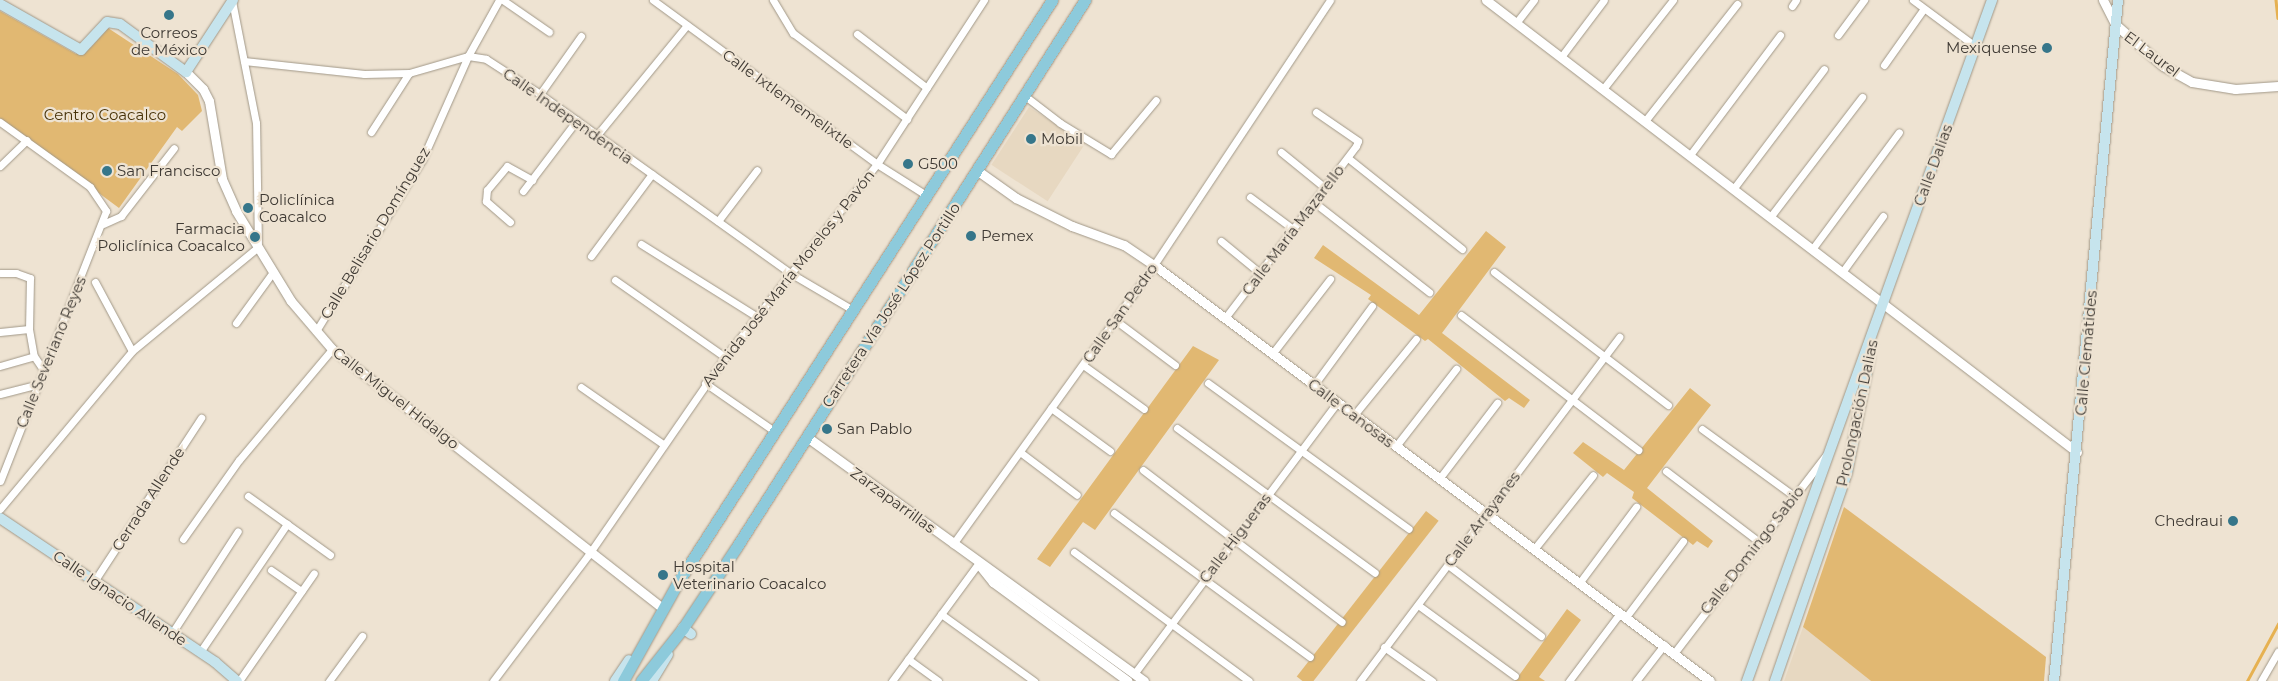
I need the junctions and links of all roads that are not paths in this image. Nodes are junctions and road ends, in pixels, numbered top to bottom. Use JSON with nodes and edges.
{"nodes":[{"id":1,"x":232,"y":0,"type":"edge"},
{"id":2,"x":499,"y":0,"type":"edge"},
{"id":3,"x":504,"y":0,"type":"edge"},
{"id":4,"x":653,"y":0,"type":"edge"},
{"id":5,"x":773,"y":0,"type":"edge"},
{"id":6,"x":984,"y":0,"type":"edge"},
{"id":7,"x":1052,"y":0,"type":"edge"},
{"id":8,"x":1086,"y":0,"type":"edge"},
{"id":9,"x":1330,"y":0,"type":"edge"},
{"id":10,"x":1486,"y":0,"type":"edge"},
{"id":11,"x":1534,"y":0,"type":"edge"},
{"id":12,"x":1604,"y":0,"type":"edge"},
{"id":13,"x":1673,"y":0,"type":"edge"},
{"id":14,"x":1864,"y":0,"type":"edge"},
{"id":15,"x":1913,"y":0,"type":"edge"},
{"id":16,"x":1992,"y":0,"type":"edge"},
{"id":17,"x":2103,"y":0,"type":"edge"},
{"id":18,"x":2118,"y":0,"type":"edge"},
{"id":19,"x":0,"y":4,"type":"edge"},
{"id":20,"x":1736,"y":4,"type":"dead end"},
{"id":21,"x":1923,"y":10,"type":"junction"},
{"id":22,"x":1516,"y":23,"type":"junction"},
{"id":23,"x":686,"y":25,"type":"junction"},
{"id":24,"x":2116,"y":26,"type":"junction"},
{"id":25,"x":549,"y":32,"type":"dead end"},
{"id":26,"x":857,"y":34,"type":"dead end"},
{"id":27,"x":1780,"y":35,"type":"dead end"},
{"id":28,"x":1838,"y":35,"type":"dead end"},
{"id":29,"x":581,"y":36,"type":"dead end"},
{"id":30,"x":1975,"y":46,"type":"junction"},
{"id":31,"x":468,"y":56,"type":"junction"},
{"id":32,"x":1561,"y":57,"type":"junction"},
{"id":33,"x":244,"y":61,"type":"junction"},
{"id":34,"x":1884,"y":65,"type":"dead end"},
{"id":35,"x":1824,"y":69,"type":"dead end"},
{"id":36,"x":186,"y":72,"type":"junction"},
{"id":37,"x":409,"y":73,"type":"junction"},
{"id":38,"x":2278,"y":86,"type":"edge"},
{"id":39,"x":928,"y":88,"type":"junction"},
{"id":40,"x":1603,"y":89,"type":"junction"},
{"id":41,"x":540,"y":94,"type":"junction"},
{"id":42,"x":1025,"y":96,"type":"junction"},
{"id":43,"x":1862,"y":97,"type":"dead end"},
{"id":44,"x":1156,"y":100,"type":"dead end"},
{"id":45,"x":1316,"y":112,"type":"dead end"},
{"id":46,"x":907,"y":119,"type":"junction"},
{"id":47,"x":577,"y":120,"type":"junction"},
{"id":48,"x":1645,"y":121,"type":"junction"},
{"id":49,"x":0,"y":122,"type":"edge"},
{"id":50,"x":371,"y":132,"type":"dead end"},
{"id":51,"x":1899,"y":132,"type":"dead end"},
{"id":52,"x":597,"y":135,"type":"junction"},
{"id":53,"x":27,"y":140,"type":"junction"},
{"id":54,"x":174,"y":148,"type":"dead end"},
{"id":55,"x":1281,"y":152,"type":"dead end"},
{"id":56,"x":1690,"y":155,"type":"junction"},
{"id":57,"x":1348,"y":158,"type":"junction"},
{"id":58,"x":877,"y":164,"type":"junction"},
{"id":59,"x":0,"y":166,"type":"edge"},
{"id":60,"x":757,"y":170,"type":"dead end"},
{"id":61,"x":978,"y":170,"type":"junction"},
{"id":62,"x":652,"y":174,"type":"junction"},
{"id":63,"x":532,"y":180,"type":"junction"},
{"id":64,"x":1324,"y":187,"type":"junction"},
{"id":65,"x":1734,"y":188,"type":"junction"},
{"id":66,"x":523,"y":191,"type":"dead end"},
{"id":67,"x":926,"y":195,"type":"junction"},
{"id":68,"x":1250,"y":197,"type":"dead end"},
{"id":69,"x":1314,"y":203,"type":"junction"},
{"id":70,"x":1771,"y":216,"type":"junction"},
{"id":71,"x":1883,"y":216,"type":"dead end"},
{"id":72,"x":718,"y":221,"type":"junction"},
{"id":73,"x":510,"y":222,"type":"dead end"},
{"id":74,"x":103,"y":224,"type":"junction"},
{"id":75,"x":1293,"y":229,"type":"junction"},
{"id":76,"x":1221,"y":241,"type":"dead end"},
{"id":77,"x":641,"y":244,"type":"dead end"},
{"id":78,"x":258,"y":247,"type":"junction"},
{"id":79,"x":1813,"y":248,"type":"junction"},
{"id":80,"x":1462,"y":249,"type":"dead end"},
{"id":81,"x":591,"y":256,"type":"dead end"},
{"id":82,"x":1154,"y":265,"type":"junction"},
{"id":83,"x":1843,"y":271,"type":"junction"},
{"id":84,"x":273,"y":272,"type":"junction"},
{"id":85,"x":1494,"y":272,"type":"dead end"},
{"id":86,"x":0,"y":273,"type":"edge"},
{"id":87,"x":790,"y":273,"type":"junction"},
{"id":88,"x":1260,"y":273,"type":"junction"},
{"id":89,"x":1330,"y":279,"type":"dead end"},
{"id":90,"x":615,"y":280,"type":"dead end"},
{"id":91,"x":95,"y":282,"type":"dead end"},
{"id":92,"x":1429,"y":292,"type":"dead end"},
{"id":93,"x":1884,"y":302,"type":"junction"},
{"id":94,"x":1372,"y":306,"type":"dead end"},
{"id":95,"x":853,"y":310,"type":"junction"},
{"id":96,"x":1461,"y":315,"type":"dead end"},
{"id":97,"x":756,"y":316,"type":"junction"},
{"id":98,"x":1225,"y":318,"type":"junction"},
{"id":99,"x":1115,"y":320,"type":"junction"},
{"id":100,"x":236,"y":323,"type":"dead end"},
{"id":101,"x":30,"y":329,"type":"junction"},
{"id":102,"x":1875,"y":329,"type":"junction"},
{"id":103,"x":316,"y":331,"type":"junction"},
{"id":104,"x":0,"y":332,"type":"edge"},
{"id":105,"x":1620,"y":337,"type":"dead end"},
{"id":106,"x":1416,"y":339,"type":"dead end"},
{"id":107,"x":332,"y":348,"type":"junction"},
{"id":108,"x":132,"y":351,"type":"junction"},
{"id":109,"x":1272,"y":354,"type":"junction"},
{"id":110,"x":34,"y":356,"type":"junction"},
{"id":111,"x":725,"y":356,"type":"junction"},
{"id":112,"x":1605,"y":357,"type":"junction"},
{"id":113,"x":1083,"y":365,"type":"junction"},
{"id":114,"x":1175,"y":365,"type":"dead end"},
{"id":115,"x":0,"y":366,"type":"edge"},
{"id":116,"x":1456,"y":369,"type":"dead end"},
{"id":117,"x":44,"y":372,"type":"junction"},
{"id":118,"x":705,"y":383,"type":"junction"},
{"id":119,"x":1208,"y":383,"type":"dead end"},
{"id":120,"x":39,"y":384,"type":"junction"},
{"id":121,"x":1314,"y":385,"type":"junction"},
{"id":122,"x":581,"y":387,"type":"dead end"},
{"id":123,"x":0,"y":394,"type":"edge"},
{"id":124,"x":1572,"y":401,"type":"junction"},
{"id":125,"x":1337,"y":403,"type":"junction"},
{"id":126,"x":1498,"y":403,"type":"dead end"},
{"id":127,"x":1668,"y":405,"type":"dead end"},
{"id":128,"x":1051,"y":408,"type":"junction"},
{"id":129,"x":1144,"y":409,"type":"dead end"},
{"id":130,"x":1354,"y":415,"type":"junction"},
{"id":131,"x":201,"y":418,"type":"dead end"},
{"id":132,"x":1177,"y":428,"type":"dead end"},
{"id":133,"x":774,"y":430,"type":"junction"},
{"id":134,"x":1702,"y":430,"type":"dead end"},
{"id":135,"x":807,"y":437,"type":"junction"},
{"id":136,"x":663,"y":444,"type":"junction"},
{"id":137,"x":1396,"y":446,"type":"junction"},
{"id":138,"x":1830,"y":449,"type":"junction"},
{"id":139,"x":1638,"y":450,"type":"dead end"},
{"id":140,"x":1110,"y":451,"type":"dead end"},
{"id":141,"x":1301,"y":451,"type":"junction"},
{"id":142,"x":1020,"y":452,"type":"junction"},
{"id":143,"x":2077,"y":452,"type":"junction"},
{"id":144,"x":1143,"y":470,"type":"dead end"},
{"id":145,"x":1666,"y":471,"type":"dead end"},
{"id":146,"x":1593,"y":474,"type":"dead end"},
{"id":147,"x":1439,"y":479,"type":"junction"},
{"id":148,"x":0,"y":481,"type":"edge"},
{"id":149,"x":1077,"y":495,"type":"dead end"},
{"id":150,"x":1268,"y":495,"type":"junction"},
{"id":151,"x":248,"y":496,"type":"dead end"},
{"id":152,"x":1794,"y":496,"type":"junction"},
{"id":153,"x":1636,"y":507,"type":"dead end"},
{"id":154,"x":0,"y":509,"type":"edge"},
{"id":155,"x":1114,"y":513,"type":"dead end"},
{"id":156,"x":1486,"y":514,"type":"junction"},
{"id":157,"x":0,"y":518,"type":"edge"},
{"id":158,"x":286,"y":524,"type":"junction"},
{"id":159,"x":1409,"y":529,"type":"dead end"},
{"id":160,"x":238,"y":531,"type":"dead end"},
{"id":161,"x":183,"y":539,"type":"dead end"},
{"id":162,"x":1234,"y":540,"type":"junction"},
{"id":163,"x":1683,"y":541,"type":"dead end"},
{"id":164,"x":1758,"y":541,"type":"junction"},
{"id":165,"x":953,"y":544,"type":"junction"},
{"id":166,"x":1535,"y":548,"type":"junction"},
{"id":167,"x":1074,"y":552,"type":"dead end"},
{"id":168,"x":589,"y":554,"type":"junction"},
{"id":169,"x":330,"y":556,"type":"dead end"},
{"id":170,"x":978,"y":564,"type":"junction"},
{"id":171,"x":1448,"y":565,"type":"junction"},
{"id":172,"x":271,"y":570,"type":"dead end"},
{"id":173,"x":314,"y":572,"type":"dead end"},
{"id":174,"x":1375,"y":573,"type":"dead end"},
{"id":175,"x":1205,"y":578,"type":"junction"},
{"id":176,"x":95,"y":580,"type":"junction"},
{"id":177,"x":1580,"y":582,"type":"junction"},
{"id":178,"x":301,"y":590,"type":"junction"},
{"id":179,"x":1418,"y":605,"type":"junction"},
{"id":180,"x":663,"y":609,"type":"junction"},
{"id":181,"x":941,"y":614,"type":"junction"},
{"id":182,"x":1623,"y":615,"type":"junction"},
{"id":183,"x":1342,"y":622,"type":"dead end"},
{"id":184,"x":1170,"y":624,"type":"junction"},
{"id":185,"x":172,"y":633,"type":"junction"},
{"id":186,"x":362,"y":636,"type":"dead end"},
{"id":187,"x":1541,"y":636,"type":"dead end"},
{"id":188,"x":1664,"y":645,"type":"junction"},
{"id":189,"x":1384,"y":647,"type":"junction"},
{"id":190,"x":2278,"y":651,"type":"edge"},
{"id":191,"x":200,"y":652,"type":"junction"},
{"id":192,"x":1675,"y":652,"type":"junction"},
{"id":193,"x":1310,"y":658,"type":"dead end"},
{"id":194,"x":908,"y":660,"type":"junction"},
{"id":195,"x":1515,"y":676,"type":"dead end"},
{"id":196,"x":1131,"y":677,"type":"edge"},
{"id":197,"x":645,"y":680,"type":"edge"},
{"id":198,"x":238,"y":681,"type":"edge"},
{"id":199,"x":329,"y":681,"type":"edge"},
{"id":200,"x":492,"y":681,"type":"edge"},
{"id":201,"x":616,"y":681,"type":"edge"},
{"id":202,"x":622,"y":681,"type":"edge"},
{"id":203,"x":892,"y":681,"type":"edge"},
{"id":204,"x":938,"y":681,"type":"edge"},
{"id":205,"x":1034,"y":681,"type":"edge"},
{"id":206,"x":1144,"y":681,"type":"edge"},
{"id":207,"x":1249,"y":681,"type":"edge"},
{"id":208,"x":1360,"y":681,"type":"edge"},
{"id":209,"x":1432,"y":681,"type":"edge"},
{"id":210,"x":1569,"y":681,"type":"edge"},
{"id":211,"x":1636,"y":681,"type":"edge"},
{"id":212,"x":1710,"y":681,"type":"edge"},
{"id":213,"x":1747,"y":681,"type":"edge"},
{"id":214,"x":1775,"y":681,"type":"edge"},
{"id":215,"x":2054,"y":681,"type":"edge"},
{"id":216,"x":2261,"y":681,"type":"edge"}],
"edges":[{"from":1,"to":33,"type":"street"},
{"from":1,"to":36,"type":"main road"},
{"from":2,"to":31,"type":"street","name":"Calle Belisario Domínguez"},
{"from":3,"to":25,"type":"street"},
{"from":4,"to":23,"type":"street","name":"Calle Ixtlememelixtle"},
{"from":5,"to":46,"type":"street"},
{"from":6,"to":39,"type":"street","name":"Avenida José María Morelos y Pavón"},
{"from":7,"to":67,"type":"main road","name":"Carretera Vía José López Portillo"},
{"from":8,"to":42,"type":"main road","name":"Carretera Vía José López Portillo"},
{"from":9,"to":82,"type":"street","name":"Calle San Pedro"},
{"from":10,"to":22,"type":"street"},
{"from":11,"to":22,"type":"street"},
{"from":12,"to":32,"type":"street"},
{"from":13,"to":40,"type":"street"},
{"from":14,"to":28,"type":"street"},
{"from":15,"to":21,"type":"street"},
{"from":16,"to":30,"type":"main road","name":"Calle Dalias"},
{"from":17,"to":24,"type":"street"},
{"from":18,"to":24,"type":"main road","name":"Calle Clemátides"},
{"from":19,"to":36,"type":"main road"},
{"from":20,"to":48,"type":"street"},
{"from":21,"to":30,"type":"street"},
{"from":21,"to":34,"type":"street"},
{"from":22,"to":32,"type":"street"},
{"from":23,"to":52,"type":"street"},
{"from":23,"to":58,"type":"street","name":"Calle Ixtlememelixtle"},
{"from":24,"to":38,"type":"street","name":"El Laurel"},
{"from":24,"to":143,"type":"main road","name":"Calle Clemátides"},
{"from":26,"to":39,"type":"street"},
{"from":27,"to":56,"type":"street"},
{"from":29,"to":41,"type":"street"},
{"from":30,"to":93,"type":"main road","name":"Calle Dalias"},
{"from":31,"to":37,"type":"street"},
{"from":31,"to":41,"type":"street","name":"Calle Independencia"},
{"from":31,"to":103,"type":"street","name":"Calle Belisario Domínguez"},
{"from":32,"to":40,"type":"street"},
{"from":33,"to":37,"type":"street"},
{"from":33,"to":78,"type":"street"},
{"from":35,"to":65,"type":"street"},
{"from":36,"to":78,"type":"street","name":"Calle Miguel Hidalgo"},
{"from":37,"to":50,"type":"street"},
{"from":39,"to":46,"type":"street","name":"Avenida José María Morelos y Pavón"},
{"from":40,"to":48,"type":"street"},
{"from":41,"to":47,"type":"street","name":"Calle Independencia"},
{"from":42,"to":44,"type":"street"},
{"from":42,"to":61,"type":"main road","name":"Carretera Vía José López Portillo"},
{"from":43,"to":70,"type":"street"},
{"from":45,"to":57,"type":"street","name":"Calle María Mazarello"},
{"from":46,"to":58,"type":"street","name":"Avenida José María Morelos y Pavón"},
{"from":47,"to":52,"type":"street","name":"Calle Independencia"},
{"from":47,"to":63,"type":"street"},
{"from":48,"to":56,"type":"street"},
{"from":49,"to":53,"type":"street"},
{"from":51,"to":79,"type":"street"},
{"from":52,"to":62,"type":"street","name":"Calle Independencia"},
{"from":53,"to":59,"type":"street"},
{"from":53,"to":74,"type":"street"},
{"from":54,"to":74,"type":"street"},
{"from":55,"to":64,"type":"street"},
{"from":56,"to":65,"type":"street"},
{"from":57,"to":64,"type":"street","name":"Calle María Mazarello"},
{"from":57,"to":80,"type":"street"},
{"from":58,"to":67,"type":"street","name":"Calle Ixtlememelixtle"},
{"from":58,"to":87,"type":"street","name":"Avenida José María Morelos y Pavón"},
{"from":60,"to":72,"type":"street"},
{"from":61,"to":82,"type":"street","name":"Calle Canosas"},
{"from":61,"to":135,"type":"main road","name":"Carretera Vía José López Portillo"},
{"from":62,"to":72,"type":"street","name":"Calle Independencia"},
{"from":62,"to":81,"type":"street"},
{"from":63,"to":66,"type":"street"},
{"from":63,"to":73,"type":"street"},
{"from":64,"to":69,"type":"street","name":"Calle María Mazarello"},
{"from":65,"to":70,"type":"street"},
{"from":67,"to":95,"type":"main road","name":"Carretera Vía José López Portillo"},
{"from":68,"to":75,"type":"street"},
{"from":69,"to":75,"type":"street","name":"Calle María Mazarello"},
{"from":69,"to":92,"type":"street"},
{"from":70,"to":79,"type":"street"},
{"from":71,"to":83,"type":"street"},
{"from":72,"to":87,"type":"street","name":"Calle Independencia"},
{"from":74,"to":117,"type":"street","name":"Calle Severiano Reyes"},
{"from":75,"to":88,"type":"street","name":"Calle María Mazarello"},
{"from":76,"to":88,"type":"street"},
{"from":77,"to":97,"type":"street"},
{"from":78,"to":84,"type":"street","name":"Calle Miguel Hidalgo"},
{"from":78,"to":108,"type":"street"},
{"from":79,"to":83,"type":"street"},
{"from":82,"to":98,"type":"street","name":"Calle Canosas"},
{"from":82,"to":99,"type":"street","name":"Calle San Pedro"},
{"from":83,"to":93,"type":"street"},
{"from":84,"to":100,"type":"street"},
{"from":84,"to":103,"type":"street","name":"Calle Miguel Hidalgo"},
{"from":85,"to":112,"type":"street"},
{"from":86,"to":101,"type":"street"},
{"from":87,"to":95,"type":"street","name":"Calle Independencia"},
{"from":87,"to":97,"type":"street","name":"Avenida José María Morelos y Pavón"},
{"from":88,"to":98,"type":"street","name":"Calle María Mazarello"},
{"from":89,"to":109,"type":"street"},
{"from":90,"to":111,"type":"street"},
{"from":91,"to":108,"type":"street"},
{"from":93,"to":102,"type":"main road","name":"Calle Dalias"},
{"from":93,"to":143,"type":"street"},
{"from":94,"to":121,"type":"street"},
{"from":95,"to":133,"type":"main road","name":"Carretera Vía José López Portillo"},
{"from":96,"to":124,"type":"street"},
{"from":97,"to":111,"type":"street","name":"Avenida José María Morelos y Pavón"},
{"from":98,"to":109,"type":"street","name":"Calle Canosas"},
{"from":99,"to":113,"type":"street","name":"Calle San Pedro"},
{"from":99,"to":114,"type":"street"},
{"from":101,"to":104,"type":"street"},
{"from":101,"to":110,"type":"street"},
{"from":102,"to":138,"type":"main road","name":"Prolongación Dalias"},
{"from":102,"to":214,"type":"main road","name":"Prolongación Dalias"},
{"from":103,"to":107,"type":"street","name":"Calle Miguel Hidalgo"},
{"from":105,"to":112,"type":"street","name":"Calle Arrayanes"},
{"from":106,"to":130,"type":"street"},
{"from":107,"to":161,"type":"street"},
{"from":107,"to":168,"type":"street","name":"Calle Miguel Hidalgo"},
{"from":108,"to":154,"type":"street"},
{"from":109,"to":121,"type":"street","name":"Calle Canosas"},
{"from":110,"to":115,"type":"street"},
{"from":110,"to":117,"type":"street"},
{"from":111,"to":118,"type":"street","name":"Avenida José María Morelos y Pavón"},
{"from":112,"to":124,"type":"street","name":"Calle Arrayanes"},
{"from":112,"to":127,"type":"street"},
{"from":113,"to":128,"type":"street","name":"Calle San Pedro"},
{"from":113,"to":129,"type":"street"},
{"from":116,"to":137,"type":"street"},
{"from":117,"to":120,"type":"street","name":"Calle Severiano Reyes"},
{"from":118,"to":133,"type":"street"},
{"from":118,"to":136,"type":"street","name":"Avenida José María Morelos y Pavón"},
{"from":119,"to":141,"type":"street"},
{"from":120,"to":123,"type":"street"},
{"from":120,"to":148,"type":"street","name":"Calle Severiano Reyes"},
{"from":121,"to":125,"type":"street","name":"Calle Canosas"},
{"from":122,"to":136,"type":"street"},
{"from":124,"to":139,"type":"street"},
{"from":124,"to":156,"type":"street","name":"Calle Arrayanes"},
{"from":125,"to":130,"type":"street","name":"Calle Canosas"},
{"from":125,"to":141,"type":"street","name":"Calle Higueras"},
{"from":126,"to":147,"type":"street"},
{"from":128,"to":140,"type":"street"},
{"from":128,"to":142,"type":"street","name":"Calle San Pedro"},
{"from":130,"to":137,"type":"street","name":"Calle Canosas"},
{"from":131,"to":176,"type":"street","name":"Cerrada Allende"},
{"from":132,"to":150,"type":"street"},
{"from":133,"to":180,"type":"main road","name":"Carretera Vía José López Portillo"},
{"from":134,"to":152,"type":"street"},
{"from":135,"to":165,"type":"street","name":"Zarzaparrillas"},
{"from":135,"to":197,"type":"main road","name":"Carretera Vía José López Portillo"},
{"from":136,"to":168,"type":"street","name":"Avenida José María Morelos y Pavón"},
{"from":137,"to":147,"type":"street","name":"Calle Canosas"},
{"from":138,"to":152,"type":"street","name":"Calle Domingo Sabio"},
{"from":138,"to":213,"type":"main road","name":"Prolongación Dalias"},
{"from":141,"to":150,"type":"street","name":"Calle Higueras"},
{"from":141,"to":159,"type":"street"},
{"from":142,"to":149,"type":"street"},
{"from":142,"to":165,"type":"street","name":"Calle San Pedro"},
{"from":143,"to":215,"type":"main road","name":"Calle Clemátides"},
{"from":144,"to":162,"type":"street"},
{"from":145,"to":164,"type":"street"},
{"from":146,"to":166,"type":"street"},
{"from":147,"to":156,"type":"street","name":"Calle Canosas"},
{"from":150,"to":162,"type":"street","name":"Calle Higueras"},
{"from":150,"to":174,"type":"street"},
{"from":151,"to":158,"type":"street"},
{"from":152,"to":164,"type":"street","name":"Calle Domingo Sabio"},
{"from":153,"to":177,"type":"street"},
{"from":155,"to":175,"type":"street"},
{"from":156,"to":166,"type":"street","name":"Calle Canosas"},
{"from":156,"to":171,"type":"street","name":"Calle Arrayanes"},
{"from":157,"to":176,"type":"main road","name":"Calle Ignacio Allende"},
{"from":158,"to":169,"type":"street"},
{"from":158,"to":191,"type":"street"},
{"from":160,"to":185,"type":"street"},
{"from":162,"to":175,"type":"street","name":"Calle Higueras"},
{"from":162,"to":183,"type":"street"},
{"from":163,"to":182,"type":"street"},
{"from":164,"to":192,"type":"street","name":"Calle Domingo Sabio"},
{"from":165,"to":170,"type":"street","name":"Zarzaparrillas"},
{"from":166,"to":177,"type":"street","name":"Calle Canosas"},
{"from":167,"to":184,"type":"street"},
{"from":168,"to":180,"type":"street","name":"Calle Miguel Hidalgo"},
{"from":168,"to":200,"type":"street"},
{"from":170,"to":181,"type":"street"},
{"from":170,"to":196,"type":"street","name":"Zarzaparrillas"},
{"from":171,"to":179,"type":"street","name":"Calle Arrayanes"},
{"from":171,"to":187,"type":"street"},
{"from":172,"to":178,"type":"street"},
{"from":173,"to":178,"type":"street"},
{"from":175,"to":184,"type":"street","name":"Calle Higueras"},
{"from":175,"to":193,"type":"street"},
{"from":176,"to":185,"type":"main road","name":"Calle Ignacio Allende"},
{"from":177,"to":182,"type":"street","name":"Calle Canosas"},
{"from":178,"to":198,"type":"street"},
{"from":179,"to":189,"type":"street","name":"Calle Arrayanes"},
{"from":179,"to":195,"type":"street"},
{"from":180,"to":201,"type":"main road"},
{"from":180,"to":202,"type":"main road","name":"Carretera Vía José López Portillo"},
{"from":181,"to":194,"type":"street"},
{"from":181,"to":205,"type":"street"},
{"from":182,"to":188,"type":"street","name":"Calle Canosas"},
{"from":182,"to":210,"type":"street"},
{"from":184,"to":196,"type":"street","name":"Calle Higueras"},
{"from":184,"to":207,"type":"street"},
{"from":185,"to":191,"type":"main road","name":"Calle Ignacio Allende"},
{"from":186,"to":199,"type":"street"},
{"from":188,"to":192,"type":"street","name":"Calle Canosas"},
{"from":188,"to":211,"type":"street"},
{"from":189,"to":208,"type":"street","name":"Calle Arrayanes"},
{"from":189,"to":209,"type":"street"},
{"from":190,"to":216,"type":"street"},
{"from":191,"to":198,"type":"main road","name":"Calle Ignacio Allende"},
{"from":192,"to":212,"type":"street","name":"Calle Canosas"},
{"from":194,"to":203,"type":"street"},
{"from":194,"to":204,"type":"street"},
{"from":196,"to":206,"type":"street","name":"Zarzaparrillas"}]}
